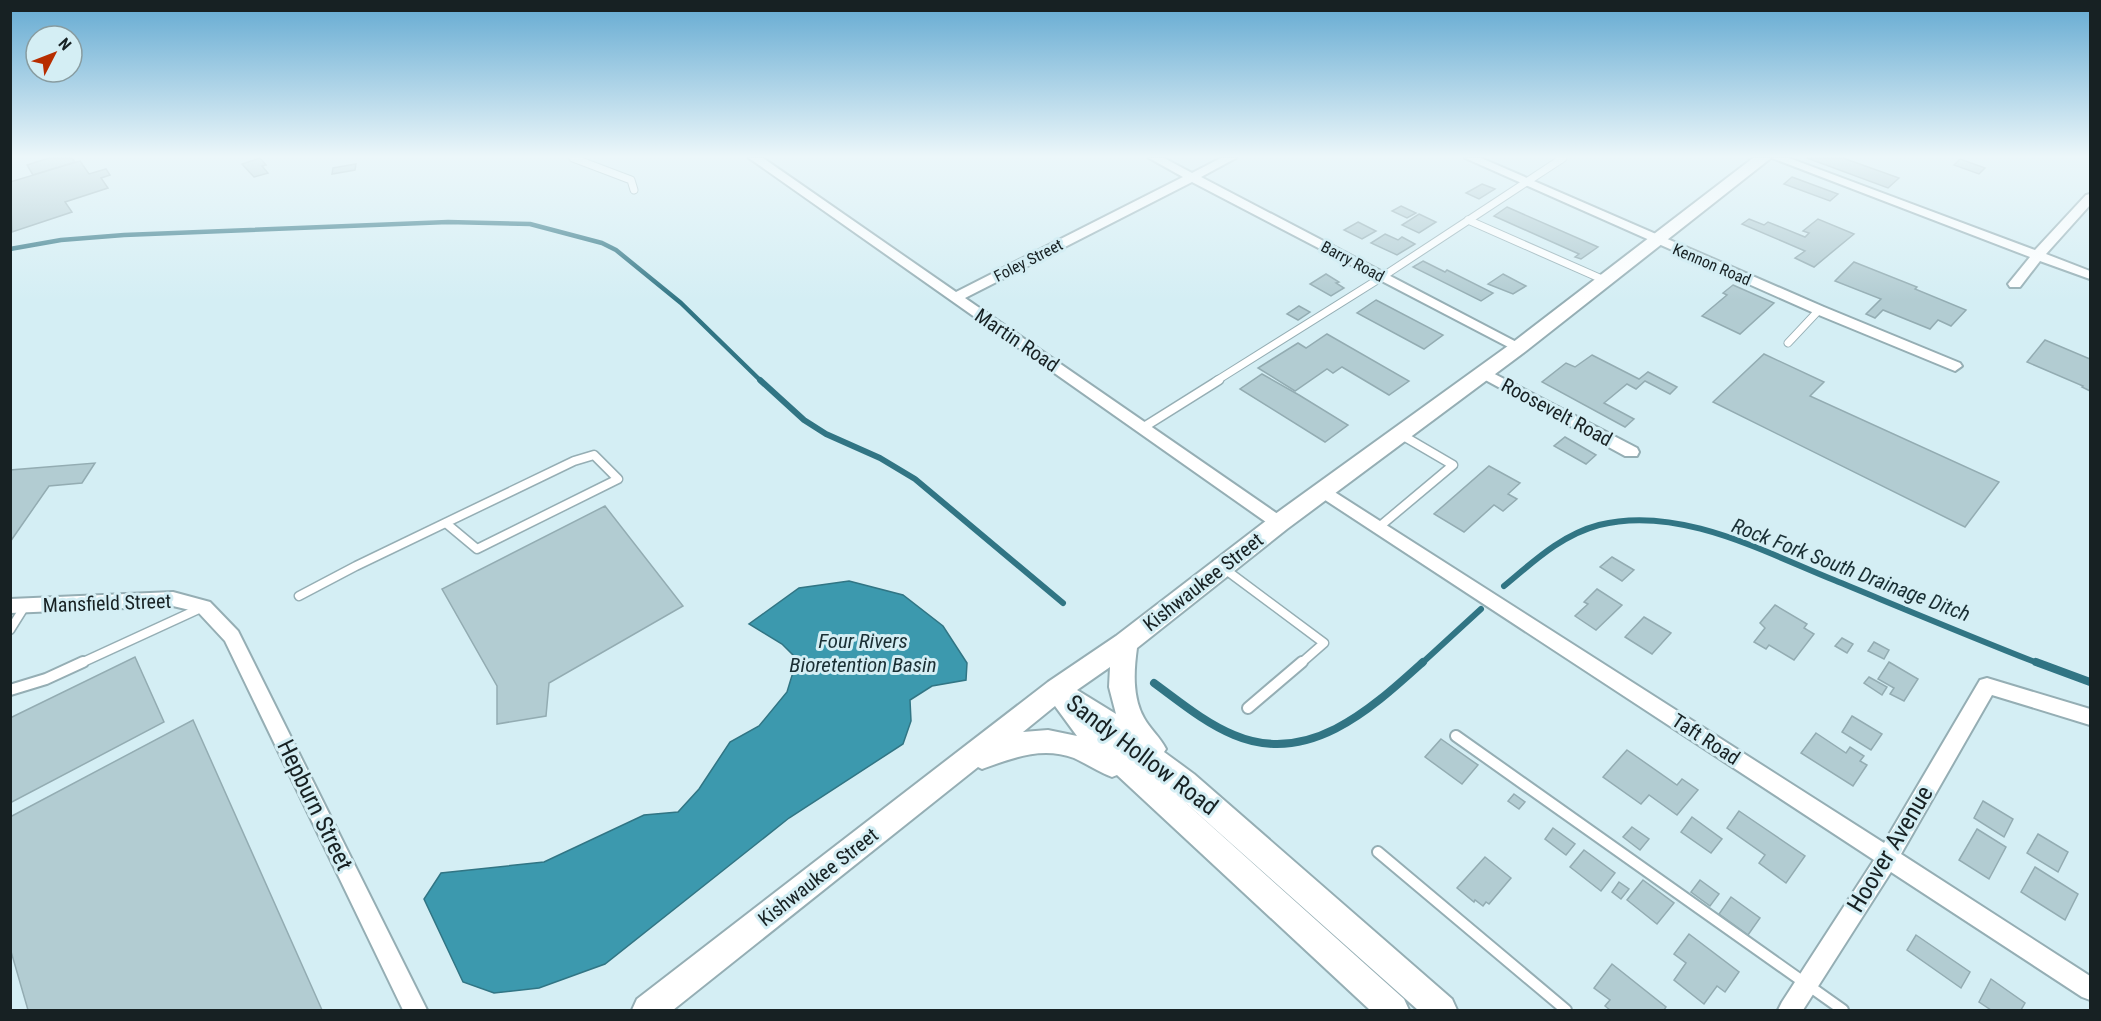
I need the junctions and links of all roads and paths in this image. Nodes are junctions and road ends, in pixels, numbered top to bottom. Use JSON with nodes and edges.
{"nodes":[{"id":1,"x":823,"y":206,"type":"edge"},
{"id":2,"x":1136,"y":206,"type":"edge"},
{"id":3,"x":1247,"y":206,"type":"edge"},
{"id":4,"x":1490,"y":206,"type":"edge"},
{"id":5,"x":1580,"y":206,"type":"edge"},
{"id":6,"x":1701,"y":206,"type":"edge"},
{"id":7,"x":1906,"y":206,"type":"edge"},
{"id":8,"x":2084,"y":206,"type":"edge"},
{"id":9,"x":1468,"y":220,"type":"junction"},
{"id":10,"x":1657,"y":239,"type":"junction"},
{"id":11,"x":2038,"y":255,"type":"junction"},
{"id":12,"x":2091,"y":275,"type":"edge"},
{"id":13,"x":1382,"y":277,"type":"junction"},
{"id":14,"x":1604,"y":280,"type":"junction"},
{"id":15,"x":2015,"y":284,"type":"dead end"},
{"id":16,"x":954,"y":298,"type":"junction"},
{"id":17,"x":1819,"y":310,"type":"junction"},
{"id":18,"x":1788,"y":343,"type":"dead end"},
{"id":19,"x":1519,"y":347,"type":"junction"},
{"id":20,"x":1955,"y":366,"type":"dead end"},
{"id":21,"x":1484,"y":373,"type":"junction"},
{"id":22,"x":1144,"y":427,"type":"junction"},
{"id":23,"x":1400,"y":434,"type":"junction"},
{"id":24,"x":1631,"y":452,"type":"dead end"},
{"id":25,"x":1322,"y":490,"type":"junction"},
{"id":26,"x":1279,"y":523,"type":"junction"},
{"id":27,"x":447,"y":524,"type":"junction"},
{"id":28,"x":1379,"y":527,"type":"junction"},
{"id":29,"x":1222,"y":567,"type":"junction"},
{"id":30,"x":299,"y":596,"type":"dead end"},
{"id":31,"x":18,"y":606,"type":"edge"},
{"id":32,"x":204,"y":607,"type":"junction"},
{"id":33,"x":10,"y":630,"type":"edge"},
{"id":34,"x":1125,"y":643,"type":"junction"},
{"id":35,"x":10,"y":690,"type":"edge"},
{"id":36,"x":1057,"y":690,"type":"junction"},
{"id":37,"x":1248,"y":708,"type":"dead end"},
{"id":38,"x":2091,"y":717,"type":"edge"},
{"id":39,"x":1456,"y":736,"type":"dead end"},
{"id":40,"x":959,"y":767,"type":"junction"},
{"id":41,"x":1185,"y":783,"type":"junction"},
{"id":42,"x":1149,"y":787,"type":"junction"},
{"id":43,"x":1378,"y":852,"type":"dead end"},
{"id":44,"x":1888,"y":857,"type":"junction"},
{"id":45,"x":1807,"y":984,"type":"junction"},
{"id":46,"x":2091,"y":989,"type":"edge"},
{"id":47,"x":415,"y":1011,"type":"edge"},
{"id":48,"x":648,"y":1011,"type":"edge"},
{"id":49,"x":1392,"y":1011,"type":"edge"},
{"id":50,"x":1441,"y":1011,"type":"edge"},
{"id":51,"x":1566,"y":1011,"type":"edge"},
{"id":52,"x":1790,"y":1011,"type":"edge"},
{"id":53,"x":1843,"y":1011,"type":"edge"}],
"edges":[{"from":1,"to":16,"type":"street","name":"Martin Road"},
{"from":2,"to":16,"type":"street","name":"Foley Street"},
{"from":3,"to":13,"type":"street","name":"Barry Road"},
{"from":4,"to":9,"type":"lane"},
{"from":5,"to":10,"type":"street","name":"Kennon Road"},
{"from":6,"to":10,"type":"street","name":"Kishwaukee Street"},
{"from":7,"to":11,"type":"street"},
{"from":8,"to":11,"type":"street"},
{"from":9,"to":13,"type":"lane"},
{"from":9,"to":14,"type":"lane"},
{"from":10,"to":14,"type":"street","name":"Kishwaukee Street"},
{"from":10,"to":17,"type":"street","name":"Kennon Road"},
{"from":11,"to":12,"type":"street"},
{"from":11,"to":15,"type":"street"},
{"from":13,"to":19,"type":"street","name":"Barry Road"},
{"from":13,"to":22,"type":"lane"},
{"from":14,"to":19,"type":"street","name":"Kishwaukee Street"},
{"from":16,"to":22,"type":"street","name":"Martin Road"},
{"from":17,"to":18,"type":"lane"},
{"from":17,"to":20,"type":"street","name":"Kennon Road"},
{"from":19,"to":21,"type":"street","name":"Kishwaukee Street"},
{"from":21,"to":23,"type":"street","name":"Kishwaukee Street"},
{"from":21,"to":24,"type":"street","name":"Roosevelt Road"},
{"from":22,"to":26,"type":"street","name":"Martin Road"},
{"from":23,"to":25,"type":"street","name":"Kishwaukee Street"},
{"from":23,"to":28,"type":"lane"},
{"from":25,"to":26,"type":"street","name":"Kishwaukee Street"},
{"from":25,"to":28,"type":"street","name":"Taft Road"},
{"from":26,"to":29,"type":"street","name":"Kishwaukee Street"},
{"from":27,"to":27,"type":"lane"},
{"from":27,"to":30,"type":"lane"},
{"from":28,"to":44,"type":"street","name":"Taft Road"},
{"from":29,"to":34,"type":"street","name":"Kishwaukee Street"},
{"from":29,"to":37,"type":"lane"},
{"from":31,"to":32,"type":"street","name":"Mansfield Street"},
{"from":31,"to":33,"type":"lane"},
{"from":32,"to":35,"type":"lane"},
{"from":32,"to":47,"type":"street","name":"Hepburn Street"},
{"from":34,"to":36,"type":"street","name":"Kishwaukee Street"},
{"from":34,"to":41,"type":"street"},
{"from":36,"to":40,"type":"street","name":"Kishwaukee Street"},
{"from":36,"to":41,"type":"street","name":"Sandy Hollow Road"},
{"from":36,"to":42,"type":"street","name":"Sandy Hollow Road"},
{"from":38,"to":44,"type":"street","name":"Hoover Avenue"},
{"from":39,"to":45,"type":"lane"},
{"from":40,"to":42,"type":"street"},
{"from":40,"to":48,"type":"street","name":"Kishwaukee Street"},
{"from":41,"to":50,"type":"street","name":"Sandy Hollow Road"},
{"from":42,"to":49,"type":"street","name":"Sandy Hollow Road"},
{"from":43,"to":51,"type":"lane"},
{"from":44,"to":45,"type":"street","name":"Hoover Avenue"},
{"from":44,"to":46,"type":"street","name":"Taft Road"},
{"from":45,"to":52,"type":"street","name":"Hoover Avenue"},
{"from":45,"to":53,"type":"lane"}]}
